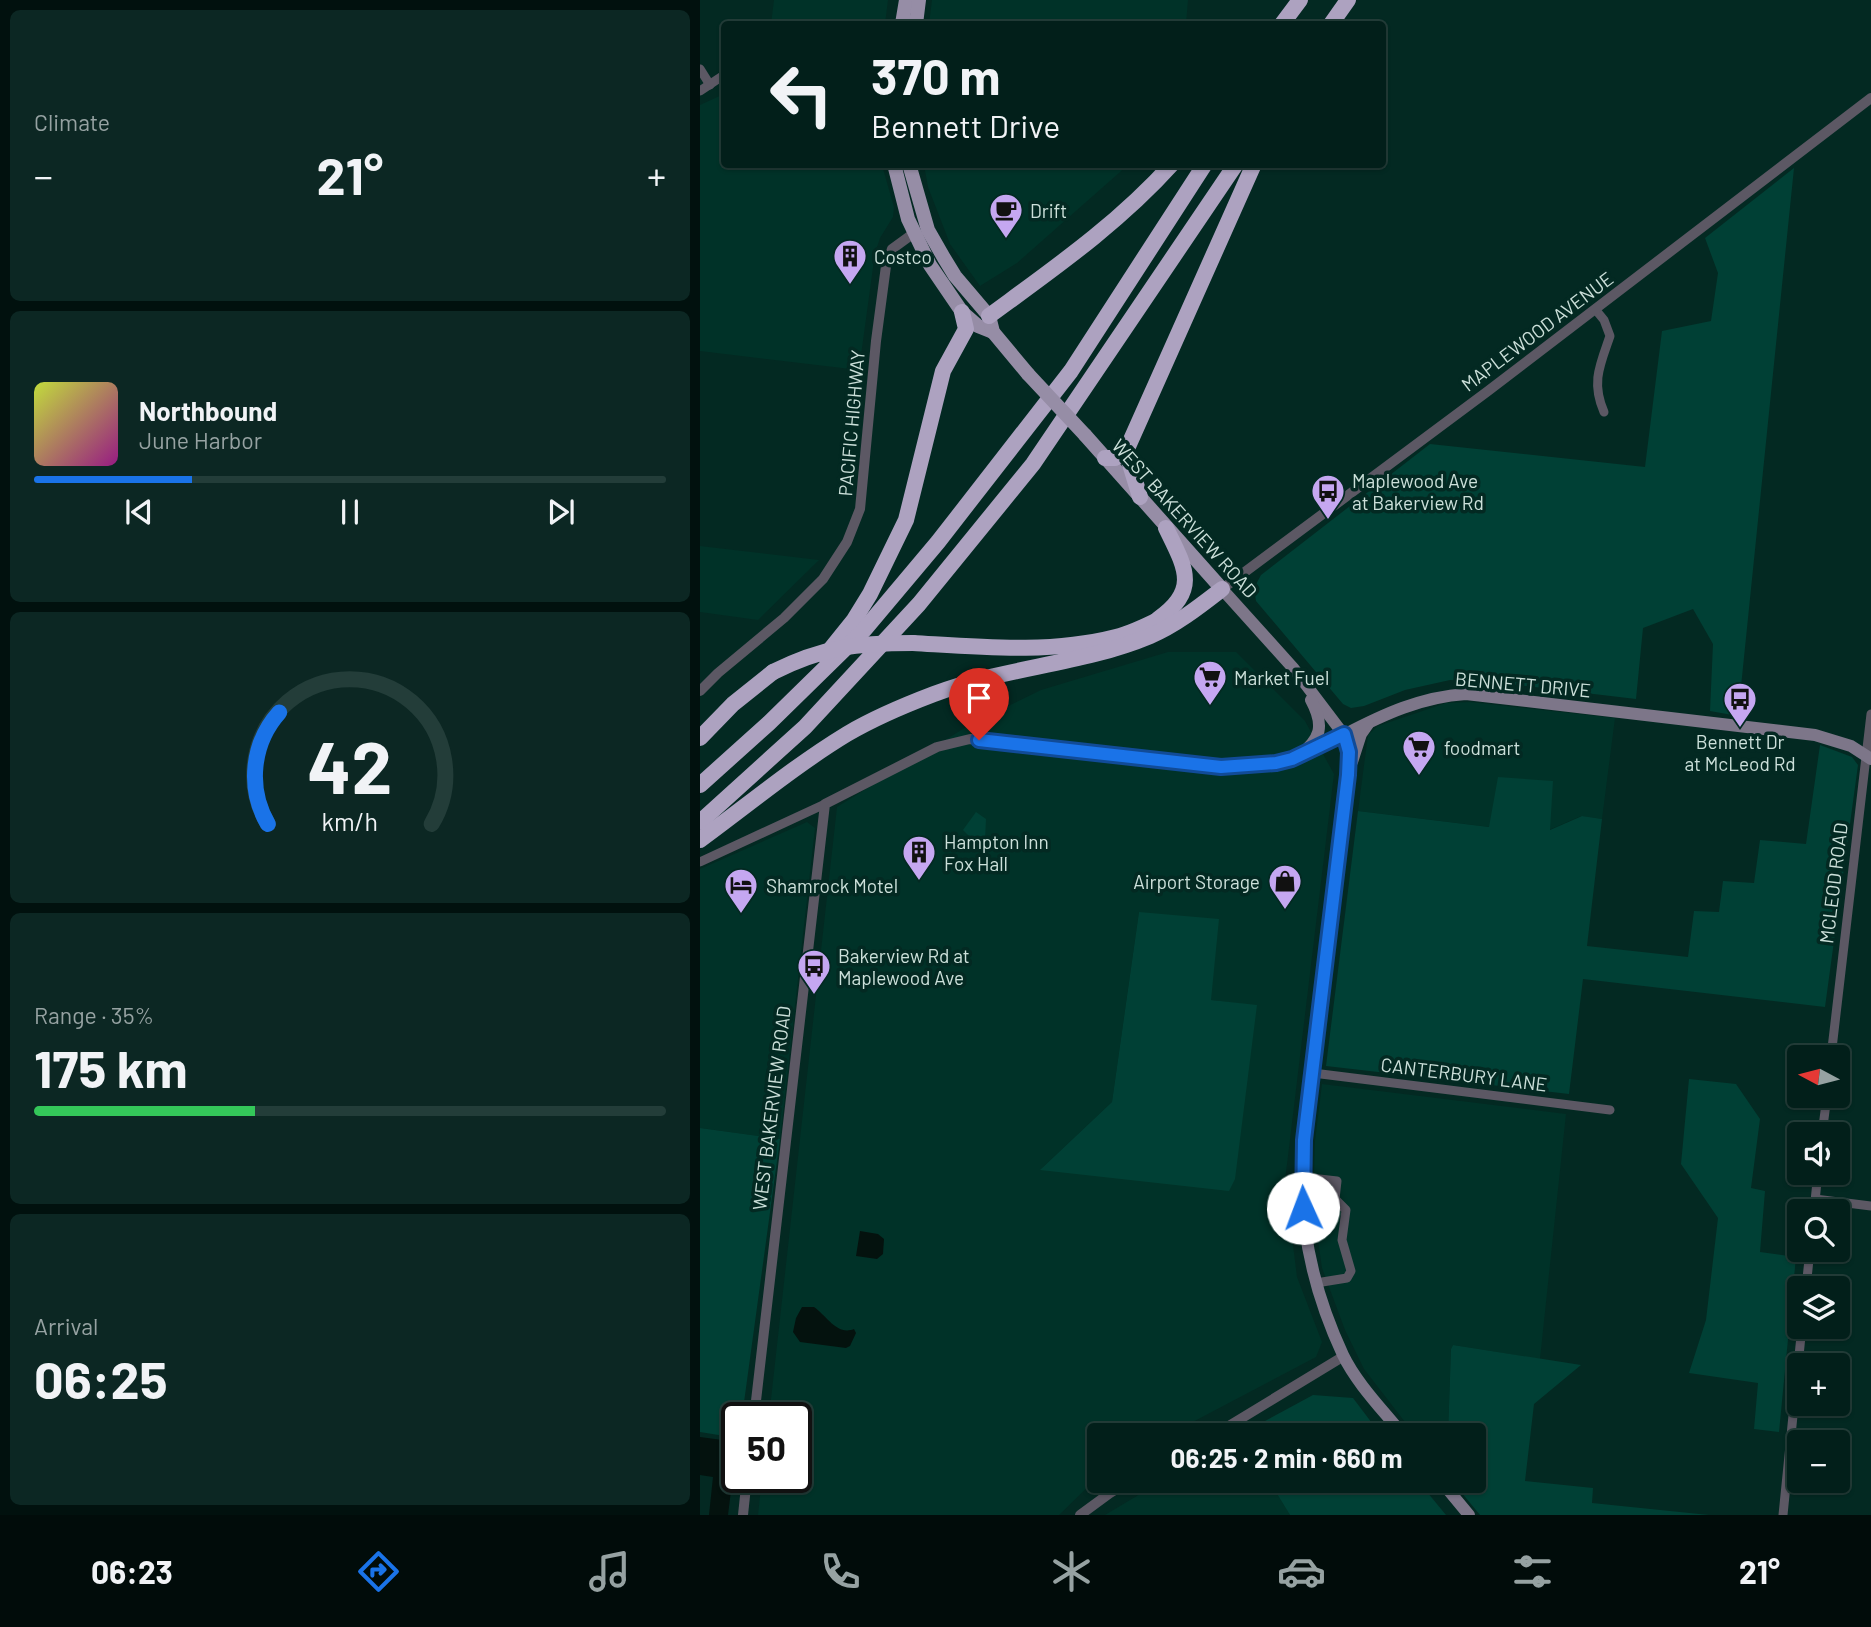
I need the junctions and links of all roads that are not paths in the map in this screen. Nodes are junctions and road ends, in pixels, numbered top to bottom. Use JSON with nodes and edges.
{"nodes":[{"id":1,"x":905,"y":0,"type":"edge"},
{"id":2,"x":919,"y":0,"type":"edge"},
{"id":3,"x":1300,"y":0,"type":"edge"},
{"id":4,"x":1310,"y":0,"type":"edge"},
{"id":5,"x":1350,"y":0,"type":"edge"},
{"id":6,"x":902,"y":21,"type":"edge"},
{"id":7,"x":916,"y":21,"type":"edge"},
{"id":8,"x":1284,"y":21,"type":"edge"},
{"id":9,"x":1297,"y":21,"type":"edge"},
{"id":10,"x":1336,"y":21,"type":"edge"},
{"id":11,"x":700,"y":69,"type":"edge"},
{"id":12,"x":721,"y":77,"type":"edge"},
{"id":13,"x":710,"y":85,"type":"junction"},
{"id":14,"x":700,"y":91,"type":"edge"},
{"id":15,"x":1871,"y":98,"type":"edge"},
{"id":16,"x":895,"y":168,"type":"edge"},
{"id":17,"x":910,"y":168,"type":"edge"},
{"id":18,"x":1168,"y":168,"type":"edge"},
{"id":19,"x":1202,"y":168,"type":"edge"},
{"id":20,"x":1233,"y":168,"type":"edge"},
{"id":21,"x":1252,"y":168,"type":"edge"},
{"id":22,"x":914,"y":233,"type":"junction"},
{"id":23,"x":1595,"y":309,"type":"junction"},
{"id":24,"x":962,"y":312,"type":"junction"},
{"id":25,"x":991,"y":324,"type":"junction"},
{"id":26,"x":1604,"y":412,"type":"dead end"},
{"id":27,"x":1126,"y":451,"type":"junction"},
{"id":28,"x":1105,"y":458,"type":"junction"},
{"id":29,"x":1140,"y":497,"type":"junction"},
{"id":30,"x":1166,"y":528,"type":"junction"},
{"id":31,"x":1222,"y":589,"type":"junction"},
{"id":32,"x":1155,"y":622,"type":"junction"},
{"id":33,"x":1294,"y":669,"type":"junction"},
{"id":34,"x":700,"y":691,"type":"edge"},
{"id":35,"x":1871,"y":714,"type":"edge"},
{"id":36,"x":1374,"y":719,"type":"junction"},
{"id":37,"x":769,"y":723,"type":"junction"},
{"id":38,"x":1344,"y":734,"type":"junction"},
{"id":39,"x":700,"y":738,"type":"edge"},
{"id":40,"x":1298,"y":757,"type":"junction"},
{"id":41,"x":1869,"y":758,"type":"edge"},
{"id":42,"x":1348,"y":775,"type":"junction"},
{"id":43,"x":700,"y":785,"type":"edge"},
{"id":44,"x":825,"y":803,"type":"junction"},
{"id":45,"x":700,"y":822,"type":"edge"},
{"id":46,"x":700,"y":840,"type":"edge"},
{"id":47,"x":700,"y":862,"type":"edge"},
{"id":48,"x":1833,"y":1045,"type":"edge"},
{"id":49,"x":1313,"y":1073,"type":"junction"},
{"id":50,"x":1610,"y":1110,"type":"dead end"},
{"id":51,"x":1302,"y":1177,"type":"junction"},
{"id":52,"x":1817,"y":1185,"type":"edge"},
{"id":53,"x":1815,"y":1199,"type":"edge"},
{"id":54,"x":1850,"y":1203,"type":"edge"},
{"id":55,"x":1871,"y":1206,"type":"edge"},
{"id":56,"x":1317,"y":1283,"type":"junction"},
{"id":57,"x":1801,"y":1339,"type":"edge"},
{"id":58,"x":1344,"y":1356,"type":"junction"},
{"id":59,"x":756,"y":1402,"type":"edge"},
{"id":60,"x":1234,"y":1423,"type":"edge"},
{"id":61,"x":1393,"y":1423,"type":"edge"},
{"id":62,"x":745,"y":1493,"type":"edge"},
{"id":63,"x":1110,"y":1493,"type":"edge"},
{"id":64,"x":1451,"y":1493,"type":"edge"},
{"id":65,"x":743,"y":1515,"type":"edge"},
{"id":66,"x":1080,"y":1515,"type":"edge"},
{"id":67,"x":1469,"y":1515,"type":"edge"},
{"id":68,"x":1783,"y":1515,"type":"edge"}],
"edges":[{"from":1,"to":6,"type":"main road"},
{"from":2,"to":7,"type":"main road"},
{"from":3,"to":8,"type":"highway"},
{"from":4,"to":9,"type":"highway"},
{"from":5,"to":10,"type":"highway"},
{"from":11,"to":13,"type":"street"},
{"from":12,"to":13,"type":"street"},
{"from":13,"to":14,"type":"street"},
{"from":15,"to":23,"type":"street","name":"MAPLEWOOD AVENUE"},
{"from":16,"to":22,"type":"main road","name":"WEST BAKERVIEW ROAD"},
{"from":17,"to":25,"type":"main road","name":"WEST BAKERVIEW ROAD"},
{"from":18,"to":25,"type":"highway"},
{"from":19,"to":37,"type":"highway"},
{"from":20,"to":45,"type":"highway"},
{"from":21,"to":27,"type":"highway"},
{"from":22,"to":24,"type":"main road","name":"WEST BAKERVIEW ROAD"},
{"from":22,"to":34,"type":"street","name":"PACIFIC HIGHWAY"},
{"from":23,"to":26,"type":"street"},
{"from":23,"to":31,"type":"street","name":"MAPLEWOOD AVENUE"},
{"from":24,"to":25,"type":"main road","name":"WEST BAKERVIEW ROAD"},
{"from":24,"to":37,"type":"highway"},
{"from":25,"to":28,"type":"main road","name":"WEST BAKERVIEW ROAD","bridge":true},
{"from":27,"to":28,"type":"highway"},
{"from":27,"to":29,"type":"highway"},
{"from":28,"to":29,"type":"main road","name":"WEST BAKERVIEW ROAD"},
{"from":29,"to":30,"type":"main road","name":"WEST BAKERVIEW ROAD"},
{"from":30,"to":31,"type":"main road","name":"WEST BAKERVIEW ROAD"},
{"from":30,"to":32,"type":"highway"},
{"from":31,"to":32,"type":"highway"},
{"from":31,"to":33,"type":"main road","name":"WEST BAKERVIEW ROAD"},
{"from":31,"to":46,"type":"highway"},
{"from":32,"to":39,"type":"highway","bridge":true},
{"from":33,"to":38,"type":"main road","name":"WEST BAKERVIEW ROAD"},
{"from":33,"to":40,"type":"main road"},
{"from":35,"to":41,"type":"street","name":"MCLEOD ROAD"},
{"from":36,"to":38,"type":"main road","name":"BENNETT DRIVE"},
{"from":36,"to":41,"type":"main road","name":"BENNETT DRIVE"},
{"from":36,"to":42,"type":"main road"},
{"from":37,"to":43,"type":"highway"},
{"from":38,"to":40,"type":"street","name":"BENNETT DRIVE"},
{"from":38,"to":42,"type":"main road"},
{"from":40,"to":44,"type":"street","name":"BENNETT DRIVE"},
{"from":41,"to":48,"type":"street","name":"MCLEOD ROAD"},
{"from":42,"to":49,"type":"main road"},
{"from":44,"to":47,"type":"street"},
{"from":44,"to":59,"type":"street","name":"WEST BAKERVIEW ROAD"},
{"from":49,"to":50,"type":"street","name":"CANTERBURY LANE"},
{"from":49,"to":51,"type":"main road"},
{"from":51,"to":56,"type":"main road"},
{"from":51,"to":56,"type":"street"},
{"from":52,"to":53,"type":"street"},
{"from":54,"to":55,"type":"street"},
{"from":56,"to":58,"type":"main road"},
{"from":57,"to":68,"type":"street"},
{"from":58,"to":60,"type":"street"},
{"from":58,"to":61,"type":"main road"},
{"from":62,"to":65,"type":"street"},
{"from":63,"to":66,"type":"street"},
{"from":64,"to":67,"type":"main road"}]}
